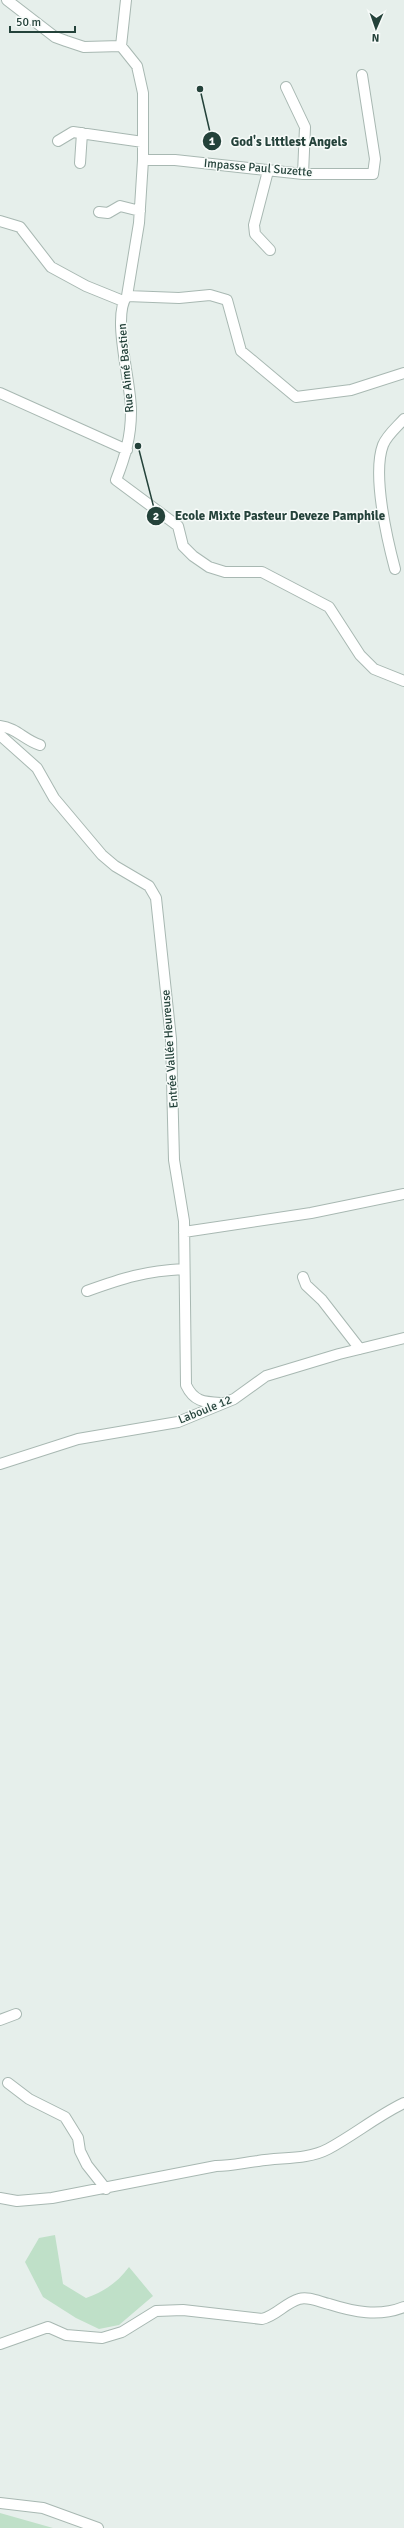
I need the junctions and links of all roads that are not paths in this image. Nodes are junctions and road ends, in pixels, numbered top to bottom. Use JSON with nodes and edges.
{"nodes":[{"id":1,"x":6,"y":0,"type":"edge"},
{"id":2,"x":126,"y":0,"type":"edge"},
{"id":3,"x":121,"y":46,"type":"junction"},
{"id":4,"x":362,"y":75,"type":"dead end"},
{"id":5,"x":286,"y":87,"type":"dead end"},
{"id":6,"x":82,"y":133,"type":"junction"},
{"id":7,"x":58,"y":141,"type":"dead end"},
{"id":8,"x":143,"y":142,"type":"junction"},
{"id":9,"x":143,"y":160,"type":"junction"},
{"id":10,"x":80,"y":163,"type":"dead end"},
{"id":11,"x":268,"y":171,"type":"junction"},
{"id":12,"x":304,"y":174,"type":"junction"},
{"id":13,"x":140,"y":211,"type":"junction"},
{"id":14,"x":99,"y":212,"type":"dead end"},
{"id":15,"x":0,"y":221,"type":"edge"},
{"id":16,"x":270,"y":250,"type":"dead end"},
{"id":17,"x":125,"y":298,"type":"junction"},
{"id":18,"x":404,"y":374,"type":"edge"},
{"id":19,"x":0,"y":393,"type":"edge"},
{"id":20,"x":404,"y":418,"type":"edge"},
{"id":21,"x":127,"y":450,"type":"junction"},
{"id":22,"x":395,"y":569,"type":"dead end"},
{"id":23,"x":404,"y":681,"type":"edge"},
{"id":24,"x":0,"y":726,"type":"edge"},
{"id":25,"x":0,"y":735,"type":"edge"},
{"id":26,"x":40,"y":745,"type":"dead end"},
{"id":27,"x":404,"y":1194,"type":"edge"},
{"id":28,"x":184,"y":1232,"type":"junction"},
{"id":29,"x":184,"y":1269,"type":"junction"},
{"id":30,"x":303,"y":1277,"type":"dead end"},
{"id":31,"x":87,"y":1292,"type":"dead end"},
{"id":32,"x":404,"y":1338,"type":"edge"},
{"id":33,"x":360,"y":1349,"type":"junction"},
{"id":34,"x":222,"y":1403,"type":"junction"},
{"id":35,"x":0,"y":1464,"type":"edge"},
{"id":36,"x":16,"y":2014,"type":"dead end"},
{"id":37,"x":0,"y":2020,"type":"edge"},
{"id":38,"x":8,"y":2082,"type":"dead end"},
{"id":39,"x":404,"y":2103,"type":"edge"},
{"id":40,"x":106,"y":2189,"type":"junction"},
{"id":41,"x":0,"y":2198,"type":"edge"},
{"id":42,"x":404,"y":2306,"type":"edge"},
{"id":43,"x":0,"y":2344,"type":"edge"},
{"id":44,"x":0,"y":2503,"type":"edge"},
{"id":45,"x":98,"y":2528,"type":"edge"}],
"edges":[{"from":1,"to":3,"type":"street"},
{"from":2,"to":3,"type":"street"},
{"from":3,"to":8,"type":"street","name":"Rue Aimé Bastien"},
{"from":4,"to":12,"type":"street","name":"Impasse Paul Suzette"},
{"from":5,"to":12,"type":"street"},
{"from":6,"to":7,"type":"street"},
{"from":6,"to":8,"type":"street"},
{"from":6,"to":10,"type":"street"},
{"from":8,"to":9,"type":"street","name":"Rue Aimé Bastien"},
{"from":9,"to":11,"type":"street","name":"Impasse Paul Suzette"},
{"from":9,"to":13,"type":"street","name":"Rue Aimé Bastien"},
{"from":11,"to":12,"type":"street","name":"Impasse Paul Suzette"},
{"from":11,"to":16,"type":"street"},
{"from":13,"to":14,"type":"street"},
{"from":13,"to":17,"type":"street","name":"Rue Aimé Bastien"},
{"from":15,"to":17,"type":"street"},
{"from":17,"to":18,"type":"street"},
{"from":17,"to":21,"type":"street","name":"Rue Aimé Bastien"},
{"from":19,"to":21,"type":"street"},
{"from":20,"to":22,"type":"street"},
{"from":21,"to":23,"type":"street","name":"Rue Aimé Bastien"},
{"from":24,"to":26,"type":"street"},
{"from":25,"to":28,"type":"street","name":"Entrée Vallée Heureuse"},
{"from":27,"to":28,"type":"street"},
{"from":28,"to":29,"type":"street","name":"Entrée Vallée Heureuse"},
{"from":29,"to":31,"type":"street"},
{"from":29,"to":34,"type":"street","name":"Entrée Vallée Heureuse"},
{"from":30,"to":33,"type":"street"},
{"from":32,"to":33,"type":"street","name":"Laboule 12"},
{"from":33,"to":34,"type":"street","name":"Laboule 12"},
{"from":34,"to":35,"type":"street","name":"Laboule 12"},
{"from":36,"to":37,"type":"street"},
{"from":38,"to":40,"type":"street"},
{"from":39,"to":40,"type":"street"},
{"from":40,"to":41,"type":"street"},
{"from":42,"to":43,"type":"street"},
{"from":44,"to":45,"type":"street"}]}
